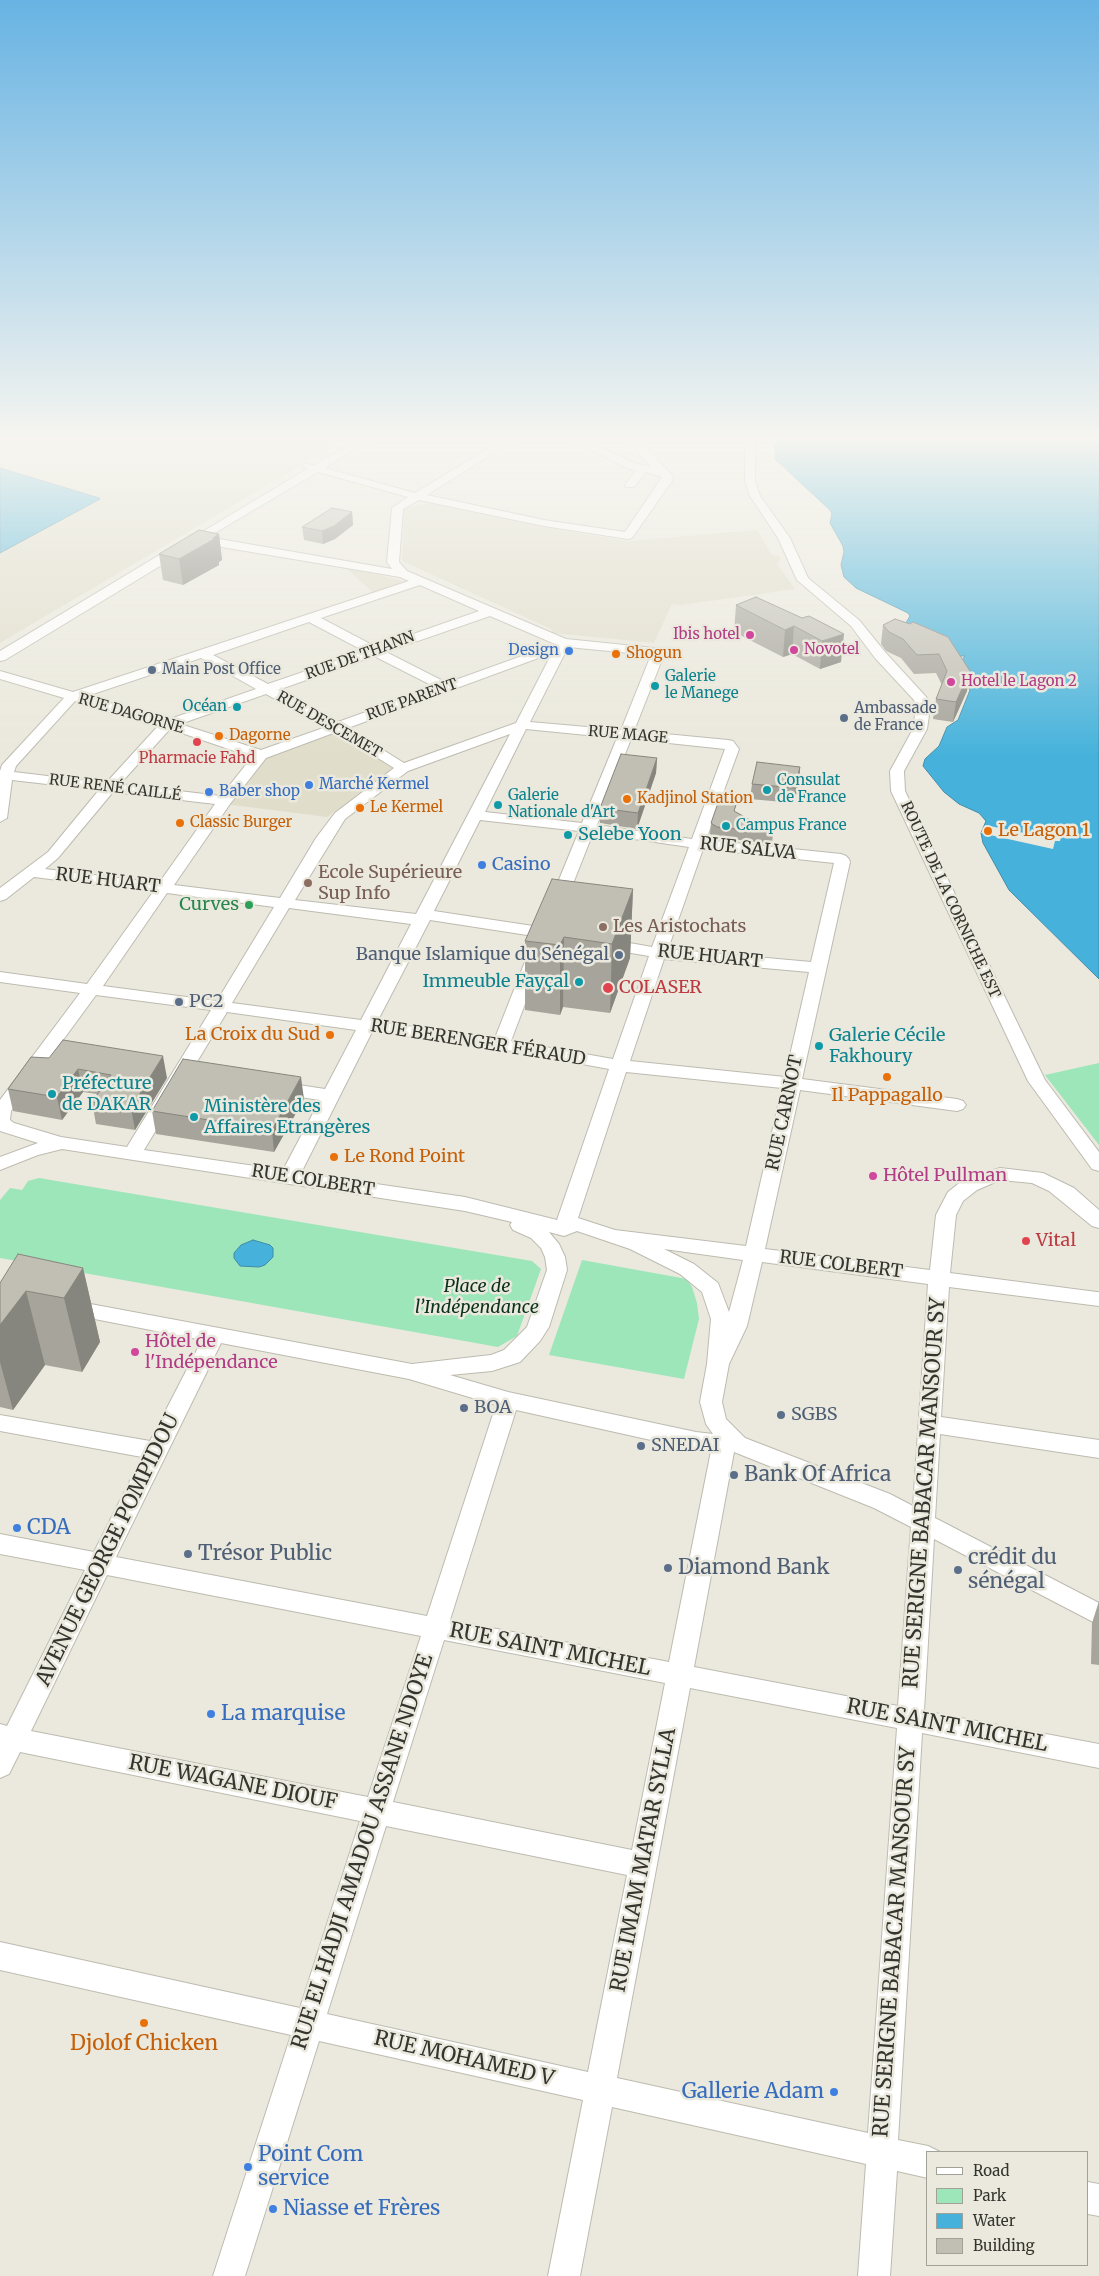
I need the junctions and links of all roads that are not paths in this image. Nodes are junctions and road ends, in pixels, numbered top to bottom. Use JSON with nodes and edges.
{"nodes":[{"id":1,"x":186,"y":543,"type":"edge"},
{"id":2,"x":224,"y":543,"type":"edge"},
{"id":3,"x":395,"y":543,"type":"edge"},
{"id":4,"x":786,"y":543,"type":"edge"},
{"id":5,"x":403,"y":574,"type":"junction"},
{"id":6,"x":421,"y":581,"type":"junction"},
{"id":7,"x":488,"y":612,"type":"junction"},
{"id":8,"x":310,"y":618,"type":"junction"},
{"id":9,"x":564,"y":644,"type":"junction"},
{"id":10,"x":374,"y":650,"type":"junction"},
{"id":11,"x":202,"y":654,"type":"junction"},
{"id":12,"x":0,"y":657,"type":"edge"},
{"id":13,"x":0,"y":675,"type":"edge"},
{"id":14,"x":445,"y":687,"type":"junction"},
{"id":15,"x":267,"y":690,"type":"junction"},
{"id":16,"x":72,"y":697,"type":"junction"},
{"id":17,"x":167,"y":724,"type":"junction"},
{"id":18,"x":523,"y":725,"type":"junction"},
{"id":19,"x":337,"y":727,"type":"junction"},
{"id":20,"x":626,"y":735,"type":"junction"},
{"id":21,"x":261,"y":755,"type":"junction"},
{"id":22,"x":403,"y":768,"type":"junction"},
{"id":23,"x":5,"y":775,"type":"junction"},
{"id":24,"x":110,"y":787,"type":"junction"},
{"id":25,"x":225,"y":801,"type":"junction"},
{"id":26,"x":476,"y":815,"type":"junction"},
{"id":27,"x":0,"y":818,"type":"edge"},
{"id":28,"x":588,"y":828,"type":"junction"},
{"id":29,"x":697,"y":844,"type":"junction"},
{"id":30,"x":841,"y":859,"type":"joint"},
{"id":31,"x":32,"y":872,"type":"junction"},
{"id":32,"x":163,"y":888,"type":"junction"},
{"id":33,"x":0,"y":896,"type":"edge"},
{"id":34,"x":284,"y":903,"type":"junction"},
{"id":35,"x":424,"y":917,"type":"junction"},
{"id":36,"x":545,"y":932,"type":"junction"},
{"id":37,"x":573,"y":938,"type":"edge"},
{"id":38,"x":592,"y":941,"type":"edge"},
{"id":39,"x":658,"y":953,"type":"junction"},
{"id":40,"x":817,"y":968,"type":"junction"},
{"id":41,"x":0,"y":977,"type":"edge"},
{"id":42,"x":91,"y":989,"type":"junction"},
{"id":43,"x":221,"y":1007,"type":"junction"},
{"id":44,"x":367,"y":1026,"type":"junction"},
{"id":45,"x":501,"y":1044,"type":"junction"},
{"id":46,"x":46,"y":1052,"type":"junction"},
{"id":47,"x":65,"y":1055,"type":"edge"},
{"id":48,"x":621,"y":1066,"type":"junction"},
{"id":49,"x":162,"y":1070,"type":"edge"},
{"id":50,"x":181,"y":1073,"type":"junction"},
{"id":51,"x":200,"y":1076,"type":"edge"},
{"id":52,"x":792,"y":1083,"type":"junction"},
{"id":53,"x":265,"y":1086,"type":"edge"},
{"id":54,"x":330,"y":1096,"type":"junction"},
{"id":55,"x":957,"y":1105,"type":"dead end"},
{"id":56,"x":60,"y":1143,"type":"junction"},
{"id":57,"x":132,"y":1154,"type":"junction"},
{"id":58,"x":0,"y":1164,"type":"edge"},
{"id":59,"x":1099,"y":1165,"type":"edge"},
{"id":60,"x":289,"y":1178,"type":"junction"},
{"id":61,"x":465,"y":1204,"type":"junction"},
{"id":62,"x":1099,"y":1221,"type":"edge"},
{"id":63,"x":564,"y":1229,"type":"junction"},
{"id":64,"x":616,"y":1236,"type":"junction"},
{"id":65,"x":754,"y":1254,"type":"junction"},
{"id":66,"x":939,"y":1278,"type":"junction"},
{"id":67,"x":1097,"y":1299,"type":"dead end"},
{"id":68,"x":47,"y":1303,"type":"edge"},
{"id":69,"x":215,"y":1334,"type":"junction"},
{"id":70,"x":718,"y":1364,"type":"junction"},
{"id":71,"x":409,"y":1371,"type":"junction"},
{"id":72,"x":508,"y":1400,"type":"junction"},
{"id":73,"x":0,"y":1423,"type":"edge"},
{"id":74,"x":930,"y":1424,"type":"junction"},
{"id":75,"x":731,"y":1444,"type":"junction"},
{"id":76,"x":1099,"y":1449,"type":"edge"},
{"id":77,"x":157,"y":1452,"type":"junction"},
{"id":78,"x":923,"y":1522,"type":"junction"},
{"id":79,"x":0,"y":1544,"type":"edge"},
{"id":80,"x":101,"y":1563,"type":"junction"},
{"id":81,"x":1099,"y":1614,"type":"edge"},
{"id":82,"x":434,"y":1628,"type":"junction"},
{"id":83,"x":680,"y":1675,"type":"junction"},
{"id":84,"x":910,"y":1719,"type":"junction"},
{"id":85,"x":7,"y":1738,"type":"edge"},
{"id":86,"x":1099,"y":1756,"type":"edge"},
{"id":87,"x":0,"y":1766,"type":"edge"},
{"id":88,"x":376,"y":1812,"type":"junction"},
{"id":89,"x":643,"y":1865,"type":"junction"},
{"id":90,"x":0,"y":1956,"type":"edge"},
{"id":91,"x":309,"y":2024,"type":"junction"},
{"id":92,"x":600,"y":2089,"type":"junction"},
{"id":93,"x":882,"y":2152,"type":"junction"},
{"id":94,"x":926,"y":2162,"type":"edge"},
{"id":95,"x":229,"y":2276,"type":"edge"},
{"id":96,"x":564,"y":2276,"type":"edge"},
{"id":97,"x":874,"y":2276,"type":"edge"}],
"edges":[{"from":1,"to":12,"type":"street"},
{"from":2,"to":5,"type":"street"},
{"from":3,"to":5,"type":"street"},
{"from":4,"to":59,"type":"street","name":"ROUTE DE LA CORNICHE EST"},
{"from":5,"to":6,"type":"street"},
{"from":6,"to":7,"type":"street"},
{"from":6,"to":8,"type":"street"},
{"from":7,"to":9,"type":"street"},
{"from":7,"to":10,"type":"street","name":"RUE DE THANN"},
{"from":8,"to":10,"type":"street"},
{"from":8,"to":11,"type":"street"},
{"from":9,"to":14,"type":"street","name":"RUE PARENT"},
{"from":9,"to":18,"type":"street"},
{"from":9,"to":20,"type":"street"},
{"from":10,"to":14,"type":"street"},
{"from":10,"to":15,"type":"street","name":"RUE DE THANN"},
{"from":11,"to":15,"type":"street","name":"RUE DESCEMET"},
{"from":11,"to":16,"type":"street"},
{"from":13,"to":16,"type":"street","name":"RUE DAGORNE"},
{"from":14,"to":19,"type":"street","name":"RUE PARENT"},
{"from":15,"to":17,"type":"street","name":"RUE DE THANN"},
{"from":15,"to":19,"type":"street","name":"RUE DESCEMET"},
{"from":16,"to":17,"type":"street","name":"RUE DAGORNE"},
{"from":16,"to":23,"type":"street"},
{"from":17,"to":21,"type":"street","name":"RUE DAGORNE"},
{"from":17,"to":24,"type":"street","name":"RUE DE THANN"},
{"from":18,"to":20,"type":"street","name":"RUE MAGE"},
{"from":18,"to":22,"type":"street"},
{"from":18,"to":26,"type":"street"},
{"from":19,"to":21,"type":"street","name":"RUE PARENT"},
{"from":19,"to":22,"type":"street","name":"RUE DESCEMET"},
{"from":20,"to":28,"type":"street"},
{"from":20,"to":29,"type":"street","name":"RUE MAGE"},
{"from":21,"to":25,"type":"street","name":"RUE COLBERT"},
{"from":22,"to":34,"type":"street"},
{"from":23,"to":24,"type":"street","name":"RUE RENÉ CAILLÉ"},
{"from":23,"to":27,"type":"street"},
{"from":24,"to":25,"type":"street","name":"RUE RENÉ CAILLÉ"},
{"from":24,"to":31,"type":"street","name":"RUE DE THANN"},
{"from":25,"to":32,"type":"street","name":"RUE COLBERT"},
{"from":26,"to":28,"type":"street","name":"RUE SALVA"},
{"from":26,"to":35,"type":"street"},
{"from":28,"to":29,"type":"street","name":"RUE SALVA"},
{"from":28,"to":36,"type":"street"},
{"from":29,"to":30,"type":"street","name":"RUE SALVA"},
{"from":29,"to":39,"type":"street"},
{"from":30,"to":40,"type":"street","name":"RUE CARNOT"},
{"from":31,"to":32,"type":"street","name":"RUE HUART"},
{"from":31,"to":33,"type":"street","name":"RUE DE THANN"},
{"from":32,"to":34,"type":"street","name":"RUE HUART"},
{"from":32,"to":42,"type":"street","name":"RUE COLBERT"},
{"from":34,"to":35,"type":"street","name":"RUE HUART"},
{"from":34,"to":43,"type":"street"},
{"from":35,"to":36,"type":"street","name":"RUE HUART"},
{"from":35,"to":44,"type":"street"},
{"from":36,"to":37,"type":"street","name":"RUE HUART"},
{"from":36,"to":45,"type":"street"},
{"from":38,"to":39,"type":"street","name":"RUE HUART"},
{"from":39,"to":40,"type":"street","name":"RUE HUART"},
{"from":39,"to":48,"type":"street"},
{"from":40,"to":52,"type":"street","name":"RUE CARNOT"},
{"from":41,"to":42,"type":"street","name":"RUE BERENGER FÉRAUD"},
{"from":42,"to":43,"type":"street","name":"RUE BERENGER FÉRAUD"},
{"from":42,"to":46,"type":"street","name":"RUE COLBERT"},
{"from":43,"to":44,"type":"street","name":"RUE BERENGER FÉRAUD"},
{"from":43,"to":50,"type":"street"},
{"from":44,"to":45,"type":"street","name":"RUE BERENGER FÉRAUD"},
{"from":44,"to":54,"type":"street"},
{"from":45,"to":48,"type":"street","name":"RUE BERENGER FÉRAUD"},
{"from":46,"to":47,"type":"street"},
{"from":46,"to":56,"type":"street","name":"RUE COLBERT"},
{"from":48,"to":52,"type":"street","name":"RUE BERENGER FÉRAUD"},
{"from":48,"to":63,"type":"street"},
{"from":49,"to":50,"type":"street"},
{"from":50,"to":51,"type":"street"},
{"from":50,"to":57,"type":"street"},
{"from":52,"to":55,"type":"street","name":"RUE BERENGER FÉRAUD"},
{"from":52,"to":65,"type":"street","name":"RUE CARNOT"},
{"from":53,"to":54,"type":"street"},
{"from":54,"to":60,"type":"street"},
{"from":56,"to":57,"type":"street","name":"RUE COLBERT"},
{"from":56,"to":58,"type":"street"},
{"from":57,"to":60,"type":"street","name":"RUE COLBERT"},
{"from":60,"to":61,"type":"street","name":"RUE COLBERT"},
{"from":61,"to":63,"type":"street","name":"RUE COLBERT"},
{"from":61,"to":71,"type":"street"},
{"from":62,"to":66,"type":"street","name":"RUE SERIGNE BABACAR MANSOUR SY"},
{"from":63,"to":64,"type":"street","name":"RUE COLBERT"},
{"from":64,"to":65,"type":"street","name":"RUE COLBERT"},
{"from":64,"to":70,"type":"street"},
{"from":65,"to":66,"type":"street","name":"RUE COLBERT"},
{"from":65,"to":70,"type":"street","name":"RUE CARNOT"},
{"from":66,"to":67,"type":"street","name":"RUE COLBERT"},
{"from":66,"to":74,"type":"street","name":"RUE SERIGNE BABACAR MANSOUR SY"},
{"from":68,"to":69,"type":"street"},
{"from":69,"to":71,"type":"street"},
{"from":69,"to":77,"type":"street","name":"AVENUE GEORGE POMPIDOU"},
{"from":70,"to":75,"type":"street"},
{"from":71,"to":72,"type":"street"},
{"from":72,"to":75,"type":"street"},
{"from":72,"to":82,"type":"street","name":"RUE EL HADJI AMADOU ASSANE NDOYE"},
{"from":73,"to":77,"type":"street"},
{"from":74,"to":76,"type":"street"},
{"from":74,"to":78,"type":"street","name":"RUE SERIGNE BABACAR MANSOUR SY"},
{"from":75,"to":78,"type":"street"},
{"from":75,"to":83,"type":"street","name":"RUE IMAM MATAR SYLLA"},
{"from":77,"to":80,"type":"street","name":"AVENUE GEORGE POMPIDOU"},
{"from":78,"to":81,"type":"street"},
{"from":78,"to":84,"type":"street","name":"RUE SERIGNE BABACAR MANSOUR SY"},
{"from":79,"to":80,"type":"street","name":"RUE SAINT MICHEL"},
{"from":80,"to":82,"type":"street","name":"RUE SAINT MICHEL"},
{"from":80,"to":85,"type":"street","name":"AVENUE GEORGE POMPIDOU"},
{"from":82,"to":83,"type":"street","name":"RUE SAINT MICHEL"},
{"from":82,"to":88,"type":"street","name":"RUE EL HADJI AMADOU ASSANE NDOYE"},
{"from":83,"to":84,"type":"street","name":"RUE SAINT MICHEL"},
{"from":83,"to":89,"type":"street","name":"RUE IMAM MATAR SYLLA"},
{"from":84,"to":86,"type":"street","name":"RUE SAINT MICHEL"},
{"from":84,"to":93,"type":"street","name":"RUE SERIGNE BABACAR MANSOUR SY"},
{"from":85,"to":87,"type":"street","name":"AVENUE GEORGE POMPIDOU"},
{"from":85,"to":88,"type":"street","name":"RUE WAGANE DIOUF"},
{"from":88,"to":89,"type":"street","name":"RUE WAGANE DIOUF"},
{"from":88,"to":91,"type":"street","name":"RUE EL HADJI AMADOU ASSANE NDOYE"},
{"from":89,"to":92,"type":"street","name":"RUE IMAM MATAR SYLLA"},
{"from":90,"to":91,"type":"street","name":"RUE MOHAMED V"},
{"from":91,"to":92,"type":"street","name":"RUE MOHAMED V"},
{"from":91,"to":95,"type":"street","name":"RUE EL HADJI AMADOU ASSANE NDOYE"},
{"from":92,"to":93,"type":"street","name":"RUE MOHAMED V"},
{"from":92,"to":96,"type":"street","name":"RUE IMAM MATAR SYLLA"},
{"from":93,"to":94,"type":"street","name":"RUE MOHAMED V"},
{"from":93,"to":97,"type":"street","name":"RUE SERIGNE BABACAR MANSOUR SY"}]}
